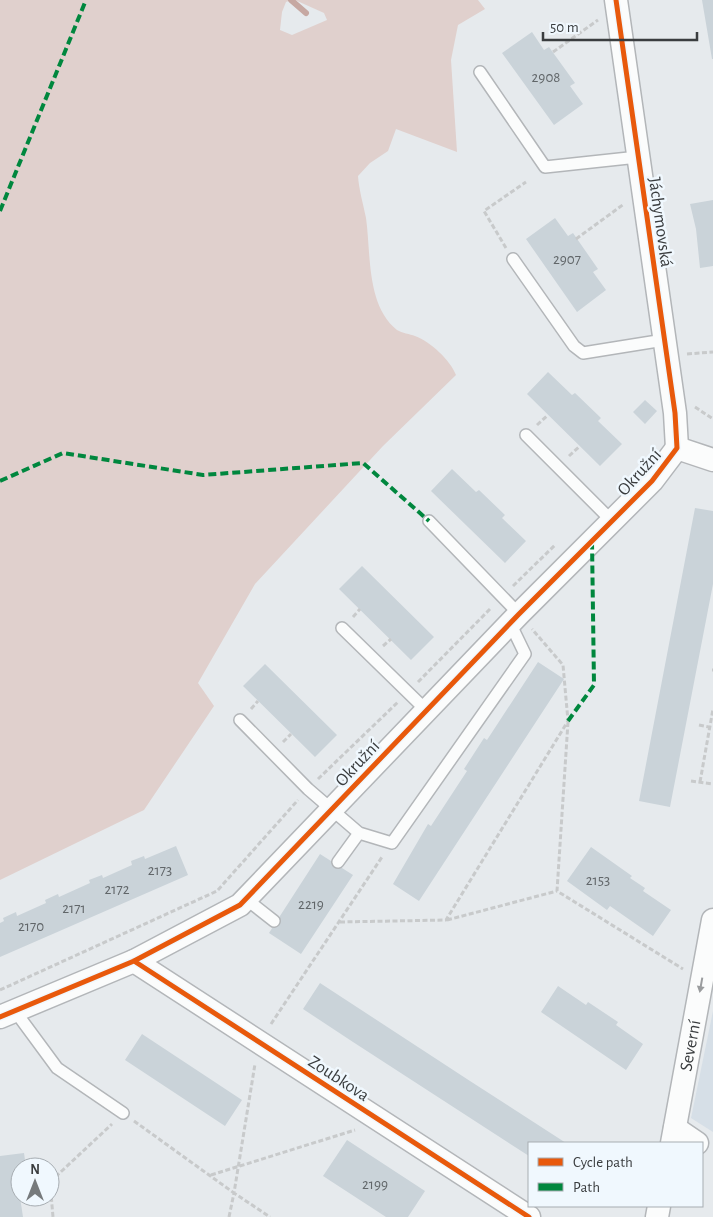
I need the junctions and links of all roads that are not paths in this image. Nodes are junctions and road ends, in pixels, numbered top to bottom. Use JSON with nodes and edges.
{"nodes":[{"id":1,"x":607,"y":5,"type":"edge"},
{"id":2,"x":480,"y":72,"type":"dead end"},
{"id":3,"x":638,"y":157,"type":"junction"},
{"id":4,"x":513,"y":259,"type":"road end"},
{"id":5,"x":664,"y":340,"type":"junction"},
{"id":6,"x":526,"y":435,"type":"dead end"},
{"id":7,"x":678,"y":448,"type":"junction"},
{"id":8,"x":713,"y":460,"type":"edge"},
{"id":9,"x":430,"y":521,"type":"dead end"},
{"id":10,"x":612,"y":521,"type":"junction"},
{"id":11,"x":515,"y":618,"type":"junction"},
{"id":12,"x":342,"y":628,"type":"dead end"},
{"id":13,"x":426,"y":710,"type":"junction"},
{"id":14,"x":240,"y":720,"type":"dead end"},
{"id":15,"x":331,"y":810,"type":"junction"},
{"id":16,"x":358,"y":833,"type":"junction"},
{"id":17,"x":338,"y":862,"type":"dead end"},
{"id":18,"x":246,"y":898,"type":"junction"},
{"id":19,"x":713,"y":920,"type":"edge"},
{"id":20,"x":274,"y":921,"type":"dead end"},
{"id":21,"x":134,"y":961,"type":"junction"},
{"id":22,"x":7,"y":1014,"type":"edge"},
{"id":23,"x":123,"y":1114,"type":"road end"},
{"id":24,"x":673,"y":1136,"type":"edge"},
{"id":25,"x":694,"y":1142,"type":"edge"},
{"id":26,"x":529,"y":1217,"type":"edge"}],
"edges":[{"from":1,"to":3,"type":"street","name":"Jáchymovská"},
{"from":2,"to":3,"type":"lane"},
{"from":3,"to":5,"type":"street","name":"Jáchymovská"},
{"from":4,"to":5,"type":"lane"},
{"from":5,"to":7,"type":"street","name":"Jáchymovská"},
{"from":6,"to":10,"type":"lane"},
{"from":7,"to":8,"type":"street","name":"Okružní"},
{"from":7,"to":10,"type":"street","name":"Okružní"},
{"from":9,"to":11,"type":"lane"},
{"from":10,"to":11,"type":"street","name":"Okružní"},
{"from":11,"to":13,"type":"street","name":"Okružní"},
{"from":11,"to":16,"type":"lane"},
{"from":12,"to":13,"type":"lane"},
{"from":13,"to":15,"type":"street","name":"Okružní"},
{"from":14,"to":15,"type":"lane"},
{"from":15,"to":16,"type":"lane"},
{"from":15,"to":18,"type":"street","name":"Okružní"},
{"from":16,"to":17,"type":"lane"},
{"from":18,"to":20,"type":"lane"},
{"from":18,"to":21,"type":"street","name":"Okružní"},
{"from":19,"to":24,"type":"street","name":"Severní","one_way":true},
{"from":21,"to":22,"type":"street","name":"Okružní"},
{"from":21,"to":26,"type":"street","name":"Zoubkova"},
{"from":22,"to":23,"type":"lane"},
{"from":24,"to":25,"type":"street"}]}
